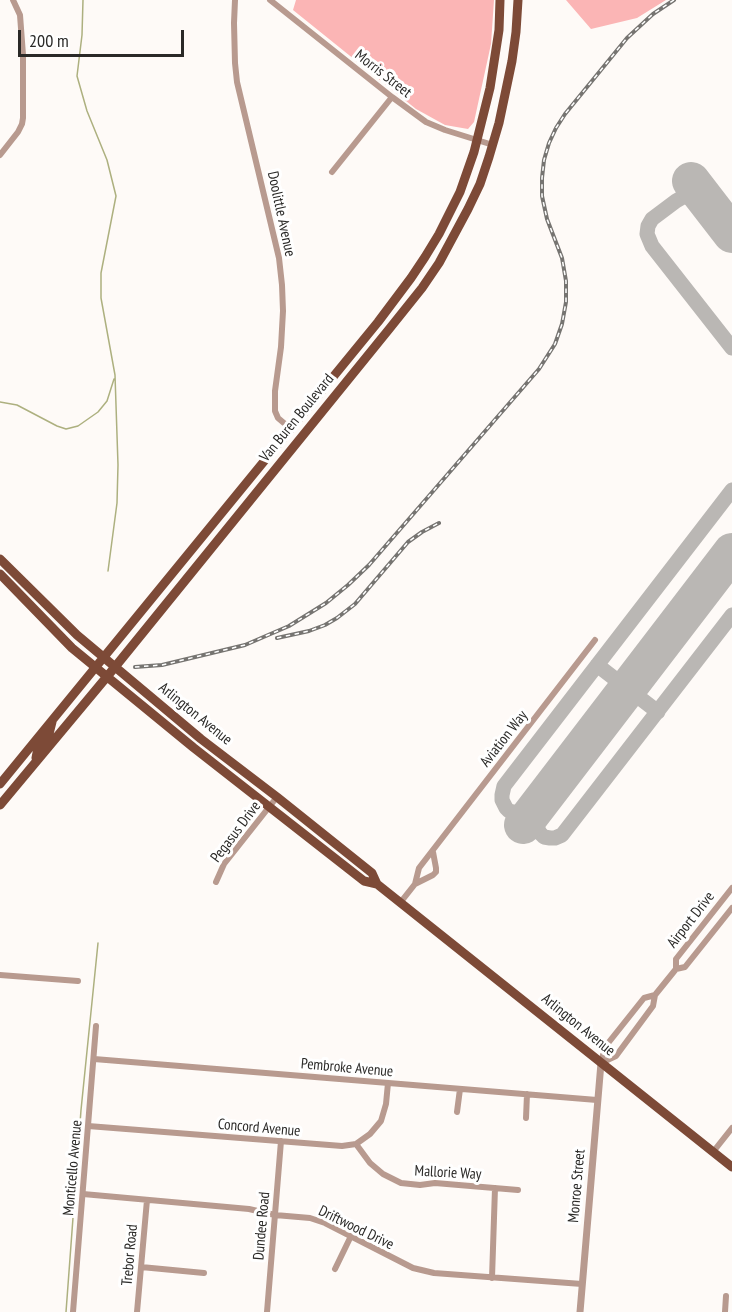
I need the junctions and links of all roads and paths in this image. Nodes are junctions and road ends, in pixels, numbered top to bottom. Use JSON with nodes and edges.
{"nodes":[{"id":1,"x":13,"y":0,"type":"edge"},
{"id":2,"x":235,"y":0,"type":"edge"},
{"id":3,"x":270,"y":0,"type":"edge"},
{"id":4,"x":500,"y":0,"type":"edge"},
{"id":5,"x":518,"y":0,"type":"edge"},
{"id":6,"x":392,"y":97,"type":"junction"},
{"id":7,"x":477,"y":141,"type":"junction"},
{"id":8,"x":493,"y":145,"type":"junction"},
{"id":9,"x":0,"y":154,"type":"edge"},
{"id":10,"x":332,"y":172,"type":"dead end"},
{"id":11,"x":291,"y":429,"type":"junction"},
{"id":12,"x":2,"y":562,"type":"edge"},
{"id":13,"x":0,"y":574,"type":"edge"},
{"id":14,"x":595,"y":640,"type":"dead end"},
{"id":15,"x":103,"y":657,"type":"junction"},
{"id":16,"x":95,"y":667,"type":"junction"},
{"id":17,"x":115,"y":667,"type":"junction"},
{"id":18,"x":107,"y":677,"type":"junction"},
{"id":19,"x":52,"y":720,"type":"junction"},
{"id":20,"x":26,"y":752,"type":"junction"},
{"id":21,"x":37,"y":760,"type":"junction"},
{"id":22,"x":0,"y":784,"type":"edge"},
{"id":23,"x":277,"y":797,"type":"junction"},
{"id":24,"x":1,"y":804,"type":"edge"},
{"id":25,"x":269,"y":807,"type":"junction"},
{"id":26,"x":433,"y":852,"type":"junction"},
{"id":27,"x":216,"y":882,"type":"dead end"},
{"id":28,"x":377,"y":884,"type":"junction"},
{"id":29,"x":415,"y":884,"type":"junction"},
{"id":30,"x":732,"y":888,"type":"edge"},
{"id":31,"x":400,"y":903,"type":"junction"},
{"id":32,"x":732,"y":908,"type":"edge"},
{"id":33,"x":676,"y":969,"type":"junction"},
{"id":34,"x":0,"y":975,"type":"edge"},
{"id":35,"x":78,"y":981,"type":"dead end"},
{"id":36,"x":655,"y":995,"type":"junction"},
{"id":37,"x":96,"y":1026,"type":"dead end"},
{"id":38,"x":94,"y":1059,"type":"junction"},
{"id":39,"x":601,"y":1063,"type":"junction"},
{"id":40,"x":388,"y":1083,"type":"junction"},
{"id":41,"x":460,"y":1089,"type":"junction"},
{"id":42,"x":527,"y":1094,"type":"junction"},
{"id":43,"x":597,"y":1100,"type":"junction"},
{"id":44,"x":458,"y":1112,"type":"dead end"},
{"id":45,"x":526,"y":1118,"type":"dead end"},
{"id":46,"x":88,"y":1126,"type":"junction"},
{"id":47,"x":732,"y":1128,"type":"edge"},
{"id":48,"x":281,"y":1142,"type":"junction"},
{"id":49,"x":356,"y":1144,"type":"junction"},
{"id":50,"x":713,"y":1152,"type":"junction"},
{"id":51,"x":732,"y":1167,"type":"edge"},
{"id":52,"x":495,"y":1188,"type":"junction"},
{"id":53,"x":518,"y":1190,"type":"dead end"},
{"id":54,"x":82,"y":1194,"type":"junction"},
{"id":55,"x":147,"y":1200,"type":"junction"},
{"id":56,"x":275,"y":1215,"type":"junction"},
{"id":57,"x":351,"y":1236,"type":"junction"},
{"id":58,"x":141,"y":1267,"type":"junction"},
{"id":59,"x":334,"y":1269,"type":"dead end"},
{"id":60,"x":204,"y":1273,"type":"dead end"},
{"id":61,"x":492,"y":1278,"type":"junction"},
{"id":62,"x":582,"y":1284,"type":"junction"},
{"id":63,"x":726,"y":1296,"type":"dead end"},
{"id":64,"x":73,"y":1312,"type":"edge"},
{"id":65,"x":137,"y":1312,"type":"edge"},
{"id":66,"x":267,"y":1312,"type":"edge"},
{"id":67,"x":580,"y":1312,"type":"edge"},
{"id":68,"x":725,"y":1312,"type":"edge"}],
"edges":[{"from":1,"to":9,"type":"street"},
{"from":2,"to":11,"type":"street","name":"Doolittle Avenue"},
{"from":3,"to":6,"type":"street","name":"Morris Street"},
{"from":4,"to":7,"type":"main road","name":"Van Buren Boulevard"},
{"from":5,"to":8,"type":"main road","name":"Van Buren Boulevard"},
{"from":6,"to":7,"type":"street","name":"Morris Street"},
{"from":6,"to":10,"type":"street"},
{"from":7,"to":8,"type":"street","name":"Morris Street"},
{"from":7,"to":11,"type":"main road","name":"Van Buren Boulevard"},
{"from":8,"to":17,"type":"main road","name":"Van Buren Boulevard"},
{"from":11,"to":15,"type":"main road","name":"Van Buren Boulevard"},
{"from":12,"to":15,"type":"main road","name":"Arlington Avenue"},
{"from":13,"to":16,"type":"main road","name":"Arlington Avenue"},
{"from":14,"to":26,"type":"street","name":"Aviation Way"},
{"from":15,"to":16,"type":"main road","name":"Van Buren Boulevard"},
{"from":15,"to":17,"type":"main road","name":"Arlington Avenue"},
{"from":16,"to":18,"type":"main road","name":"Arlington Avenue"},
{"from":16,"to":19,"type":"main road","name":"Van Buren Boulevard"},
{"from":17,"to":18,"type":"main road","name":"Van Buren Boulevard"},
{"from":17,"to":23,"type":"main road","name":"Arlington Avenue"},
{"from":18,"to":21,"type":"main road","name":"Van Buren Boulevard"},
{"from":18,"to":25,"type":"main road","name":"Arlington Avenue"},
{"from":19,"to":20,"type":"main road","name":"Van Buren Boulevard"},
{"from":19,"to":21,"type":"main road"},
{"from":20,"to":22,"type":"main road","name":"Van Buren Boulevard"},
{"from":20,"to":24,"type":"main road"},
{"from":21,"to":24,"type":"main road","name":"Van Buren Boulevard"},
{"from":23,"to":25,"type":"street","name":"Pegasus Drive"},
{"from":23,"to":28,"type":"main road","name":"Arlington Avenue"},
{"from":25,"to":27,"type":"street","name":"Pegasus Drive"},
{"from":25,"to":28,"type":"main road","name":"Arlington Avenue"},
{"from":26,"to":29,"type":"street","name":"Aviation Way"},
{"from":26,"to":29,"type":"street","name":"Aviation Way"},
{"from":28,"to":31,"type":"main road","name":"Arlington Avenue"},
{"from":29,"to":31,"type":"street","name":"Aviation Way"},
{"from":30,"to":33,"type":"street","name":"Airport Drive"},
{"from":31,"to":39,"type":"main road","name":"Arlington Avenue"},
{"from":32,"to":33,"type":"street","name":"Airport Drive"},
{"from":33,"to":36,"type":"street","name":"Airport Drive"},
{"from":34,"to":35,"type":"street"},
{"from":36,"to":39,"type":"street","name":"Airport Drive"},
{"from":36,"to":39,"type":"street","name":"Airport Drive"},
{"from":37,"to":38,"type":"street","name":"Monticello Avenue"},
{"from":38,"to":40,"type":"street","name":"Pembroke Avenue"},
{"from":38,"to":46,"type":"street","name":"Monticello Avenue"},
{"from":39,"to":43,"type":"street","name":"Monroe Street"},
{"from":39,"to":50,"type":"main road","name":"Arlington Avenue"},
{"from":40,"to":41,"type":"street","name":"Pembroke Avenue"},
{"from":40,"to":49,"type":"street"},
{"from":41,"to":42,"type":"street","name":"Pembroke Avenue"},
{"from":41,"to":44,"type":"street"},
{"from":42,"to":43,"type":"street","name":"Pembroke Avenue"},
{"from":42,"to":45,"type":"street"},
{"from":43,"to":62,"type":"street","name":"Monroe Street"},
{"from":46,"to":48,"type":"street","name":"Concord Avenue"},
{"from":46,"to":54,"type":"street","name":"Monticello Avenue"},
{"from":47,"to":50,"type":"street"},
{"from":48,"to":49,"type":"street","name":"Concord Avenue"},
{"from":48,"to":56,"type":"street","name":"Dundee Road"},
{"from":49,"to":52,"type":"street","name":"Mallorie Way"},
{"from":50,"to":51,"type":"main road","name":"Arlington Avenue"},
{"from":52,"to":53,"type":"street","name":"Mallorie Way"},
{"from":52,"to":61,"type":"street"},
{"from":54,"to":55,"type":"street","name":"Driftwood Drive"},
{"from":54,"to":64,"type":"street","name":"Monticello Avenue"},
{"from":55,"to":56,"type":"street","name":"Driftwood Drive"},
{"from":55,"to":58,"type":"street","name":"Trebor Road"},
{"from":56,"to":57,"type":"street","name":"Driftwood Drive"},
{"from":56,"to":66,"type":"street","name":"Dundee Road"},
{"from":57,"to":59,"type":"street"},
{"from":57,"to":61,"type":"street","name":"Driftwood Drive"},
{"from":58,"to":60,"type":"street"},
{"from":58,"to":65,"type":"street","name":"Trebor Road"},
{"from":61,"to":62,"type":"street","name":"Driftwood Drive"},
{"from":62,"to":67,"type":"street","name":"Monroe Street"},
{"from":63,"to":68,"type":"street"}]}
